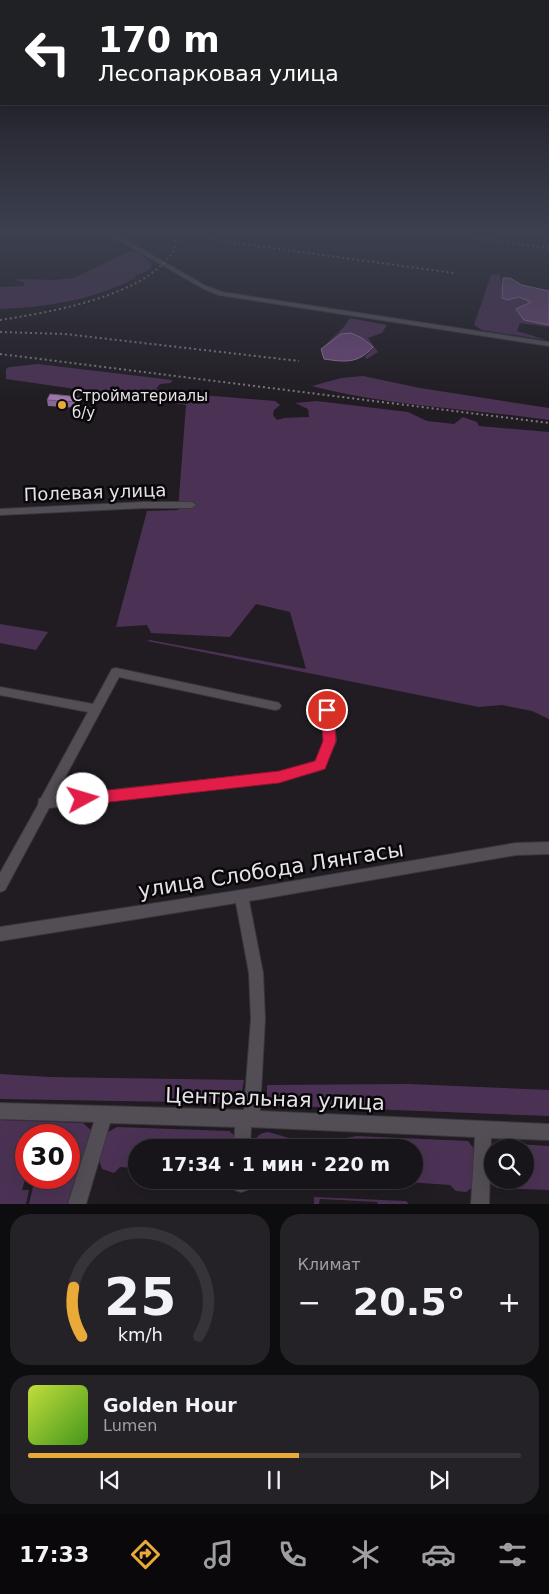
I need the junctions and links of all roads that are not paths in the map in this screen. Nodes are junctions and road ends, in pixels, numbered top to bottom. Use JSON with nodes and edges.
{"nodes":[{"id":1,"x":205,"y":287,"type":"edge"},
{"id":2,"x":549,"y":344,"type":"edge"},
{"id":3,"x":192,"y":505,"type":"dead end"},
{"id":4,"x":0,"y":512,"type":"edge"},
{"id":5,"x":0,"y":690,"type":"edge"},
{"id":6,"x":275,"y":706,"type":"dead end"},
{"id":7,"x":95,"y":710,"type":"junction"},
{"id":8,"x":327,"y":710,"type":"dead end"},
{"id":9,"x":44,"y":803,"type":"junction"},
{"id":10,"x":549,"y":848,"type":"edge"},
{"id":11,"x":0,"y":886,"type":"edge"},
{"id":12,"x":241,"y":896,"type":"junction"},
{"id":13,"x":0,"y":934,"type":"edge"},
{"id":14,"x":0,"y":1111,"type":"edge"},
{"id":15,"x":106,"y":1114,"type":"junction"},
{"id":16,"x":247,"y":1118,"type":"junction"},
{"id":17,"x":484,"y":1129,"type":"junction"},
{"id":18,"x":549,"y":1132,"type":"edge"},
{"id":19,"x":244,"y":1139,"type":"edge"},
{"id":20,"x":76,"y":1204,"type":"edge"},
{"id":21,"x":480,"y":1204,"type":"edge"}],
"edges":[{"from":1,"to":2,"type":"street"},
{"from":3,"to":4,"type":"street","name":"Полевая улица"},
{"from":5,"to":7,"type":"street"},
{"from":6,"to":7,"type":"street"},
{"from":7,"to":9,"type":"street"},
{"from":8,"to":9,"type":"street"},
{"from":9,"to":11,"type":"street"},
{"from":10,"to":12,"type":"street","name":"улица Слобода Лянгасы"},
{"from":12,"to":13,"type":"street","name":"улица Слобода Лянгасы"},
{"from":12,"to":16,"type":"street"},
{"from":14,"to":15,"type":"street","name":"Центральная улица"},
{"from":15,"to":16,"type":"street","name":"Центральная улица"},
{"from":15,"to":20,"type":"street"},
{"from":16,"to":17,"type":"street","name":"Центральная улица"},
{"from":16,"to":19,"type":"street"},
{"from":17,"to":18,"type":"street","name":"Центральная улица"},
{"from":17,"to":21,"type":"street"}]}
